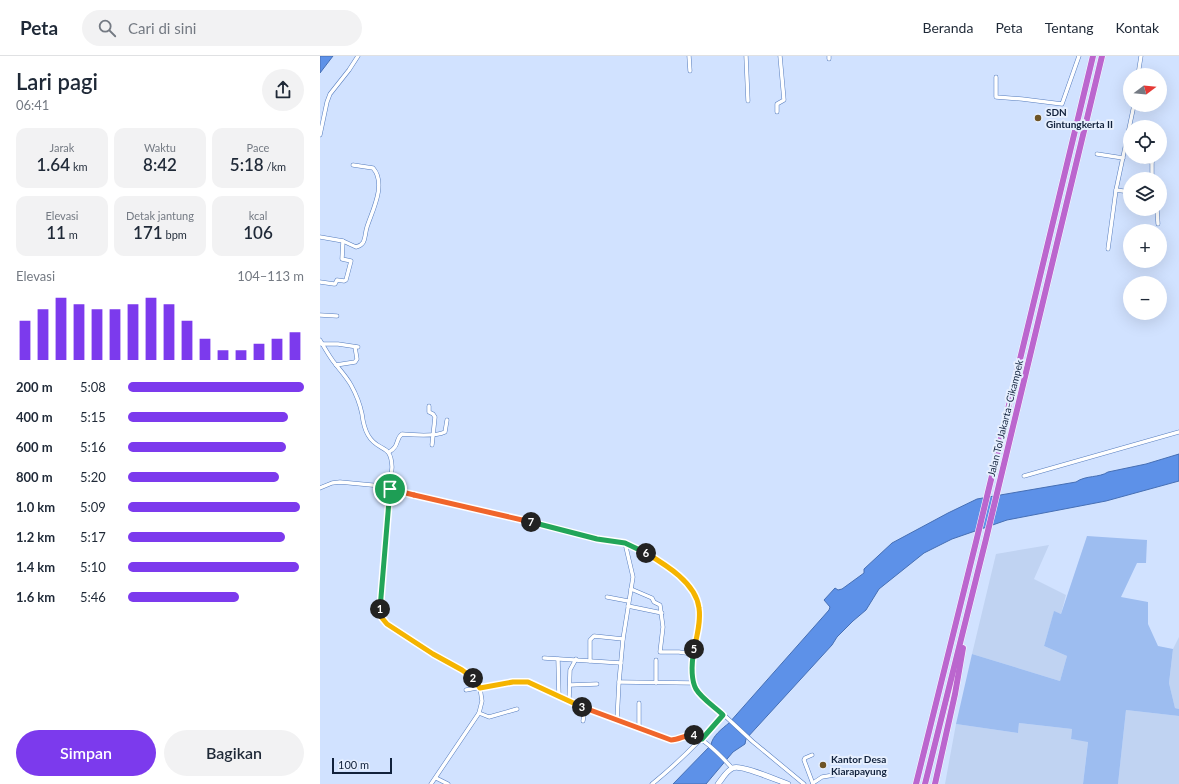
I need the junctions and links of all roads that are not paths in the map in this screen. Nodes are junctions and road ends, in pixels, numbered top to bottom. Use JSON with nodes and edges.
{"nodes":[{"id":1,"x":358,"y":56,"type":"edge"},
{"id":2,"x":689,"y":56,"type":"edge"},
{"id":3,"x":746,"y":56,"type":"edge"},
{"id":4,"x":780,"y":56,"type":"edge"},
{"id":5,"x":1079,"y":56,"type":"edge"},
{"id":6,"x":1093,"y":56,"type":"edge"},
{"id":7,"x":1102,"y":56,"type":"edge"},
{"id":8,"x":1141,"y":56,"type":"edge"},
{"id":9,"x":1139,"y":68,"type":"edge"},
{"id":10,"x":690,"y":71,"type":"dead end"},
{"id":11,"x":996,"y":77,"type":"dead end"},
{"id":12,"x":748,"y":101,"type":"dead end"},
{"id":13,"x":778,"y":112,"type":"dead end"},
{"id":14,"x":320,"y":135,"type":"edge"},
{"id":15,"x":1097,"y":154,"type":"dead end"},
{"id":16,"x":1123,"y":158,"type":"joint"},
{"id":17,"x":353,"y":165,"type":"dead end"},
{"id":18,"x":1116,"y":190,"type":"junction"},
{"id":19,"x":1123,"y":191,"type":"edge"},
{"id":20,"x":1157,"y":216,"type":"edge"},
{"id":21,"x":1158,"y":224,"type":"dead end"},
{"id":22,"x":320,"y":237,"type":"edge"},
{"id":23,"x":343,"y":241,"type":"junction"},
{"id":24,"x":1108,"y":249,"type":"dead end"},
{"id":25,"x":320,"y":282,"type":"edge"},
{"id":26,"x":320,"y":315,"type":"edge"},
{"id":27,"x":337,"y":316,"type":"dead end"},
{"id":28,"x":321,"y":342,"type":"edge"},
{"id":29,"x":336,"y":365,"type":"junction"},
{"id":30,"x":429,"y":406,"type":"dead end"},
{"id":31,"x":448,"y":420,"type":"dead end"},
{"id":32,"x":1179,"y":432,"type":"edge"},
{"id":33,"x":434,"y":434,"type":"junction"},
{"id":34,"x":432,"y":445,"type":"dead end"},
{"id":35,"x":389,"y":452,"type":"junction"},
{"id":36,"x":1024,"y":476,"type":"dead end"},
{"id":37,"x":320,"y":488,"type":"edge"},
{"id":38,"x":390,"y":489,"type":"junction"},
{"id":39,"x":625,"y":543,"type":"junction"},
{"id":40,"x":631,"y":589,"type":"junction"},
{"id":41,"x":607,"y":597,"type":"dead end"},
{"id":42,"x":628,"y":601,"type":"junction"},
{"id":43,"x":970,"y":605,"type":"junction"},
{"id":44,"x":628,"y":606,"type":"junction"},
{"id":45,"x":662,"y":613,"type":"junction"},
{"id":46,"x":623,"y":639,"type":"junction"},
{"id":47,"x":694,"y":654,"type":"junction"},
{"id":48,"x":544,"y":658,"type":"dead end"},
{"id":49,"x":558,"y":659,"type":"junction"},
{"id":50,"x":576,"y":659,"type":"junction"},
{"id":51,"x":656,"y":660,"type":"dead end"},
{"id":52,"x":590,"y":661,"type":"junction"},
{"id":53,"x":621,"y":663,"type":"junction"},
{"id":54,"x":619,"y":682,"type":"junction"},
{"id":55,"x":656,"y":683,"type":"junction"},
{"id":56,"x":694,"y":683,"type":"junction"},
{"id":57,"x":597,"y":684,"type":"dead end"},
{"id":58,"x":570,"y":685,"type":"junction"},
{"id":59,"x":480,"y":688,"type":"junction"},
{"id":60,"x":466,"y":690,"type":"dead end"},
{"id":61,"x":559,"y":697,"type":"junction"},
{"id":62,"x":569,"y":701,"type":"junction"},
{"id":63,"x":639,"y":703,"type":"dead end"},
{"id":64,"x":585,"y":708,"type":"junction"},
{"id":65,"x":516,"y":709,"type":"dead end"},
{"id":66,"x":479,"y":713,"type":"junction"},
{"id":67,"x":723,"y":715,"type":"junction"},
{"id":68,"x":617,"y":720,"type":"junction"},
{"id":69,"x":583,"y":721,"type":"dead end"},
{"id":70,"x":639,"y":728,"type":"junction"},
{"id":71,"x":702,"y":739,"type":"junction"},
{"id":72,"x":812,"y":755,"type":"dead end"},
{"id":73,"x":732,"y":768,"type":"junction"},
{"id":74,"x":846,"y":773,"type":"dead end"},
{"id":75,"x":436,"y":778,"type":"junction"},
{"id":76,"x":813,"y":783,"type":"edge"},
{"id":77,"x":431,"y":784,"type":"edge"},
{"id":78,"x":448,"y":784,"type":"edge"},
{"id":79,"x":652,"y":784,"type":"edge"},
{"id":80,"x":718,"y":784,"type":"edge"},
{"id":81,"x":788,"y":784,"type":"edge"},
{"id":82,"x":804,"y":784,"type":"edge"},
{"id":83,"x":916,"y":784,"type":"edge"},
{"id":84,"x":925,"y":784,"type":"edge"},
{"id":85,"x":935,"y":784,"type":"edge"}],
"edges":[{"from":1,"to":14,"type":"street"},
{"from":2,"to":10,"type":"street"},
{"from":3,"to":12,"type":"street"},
{"from":4,"to":13,"type":"street"},
{"from":5,"to":11,"type":"street"},
{"from":6,"to":83,"type":"highway","name":"Jalan Tol Jakarta–Cikampek"},
{"from":7,"to":43,"type":"highway","name":"Jalan Tol Jakarta–Cikampek"},
{"from":8,"to":9,"type":"street"},
{"from":15,"to":16,"type":"street"},
{"from":16,"to":18,"type":"street"},
{"from":17,"to":23,"type":"street"},
{"from":18,"to":19,"type":"street"},
{"from":18,"to":24,"type":"street"},
{"from":20,"to":21,"type":"street"},
{"from":22,"to":23,"type":"street"},
{"from":23,"to":25,"type":"street"},
{"from":26,"to":27,"type":"street"},
{"from":28,"to":29,"type":"street"},
{"from":28,"to":29,"type":"street"},
{"from":29,"to":35,"type":"street"},
{"from":30,"to":33,"type":"street"},
{"from":31,"to":33,"type":"street"},
{"from":32,"to":36,"type":"street"},
{"from":33,"to":34,"type":"street"},
{"from":33,"to":35,"type":"street"},
{"from":35,"to":38,"type":"street"},
{"from":37,"to":38,"type":"street"},
{"from":38,"to":39,"type":"street"},
{"from":38,"to":59,"type":"street"},
{"from":39,"to":40,"type":"street"},
{"from":39,"to":47,"type":"street"},
{"from":40,"to":42,"type":"street"},
{"from":40,"to":45,"type":"street"},
{"from":41,"to":42,"type":"street"},
{"from":42,"to":44,"type":"street"},
{"from":43,"to":84,"type":"highway","name":"Jalan Tol Jakarta–Cikampek"},
{"from":43,"to":85,"type":"highway"},
{"from":44,"to":45,"type":"street"},
{"from":44,"to":46,"type":"street"},
{"from":45,"to":47,"type":"street"},
{"from":46,"to":52,"type":"street"},
{"from":46,"to":53,"type":"street"},
{"from":47,"to":56,"type":"street"},
{"from":48,"to":49,"type":"street"},
{"from":49,"to":50,"type":"street"},
{"from":49,"to":61,"type":"street"},
{"from":50,"to":52,"type":"street"},
{"from":50,"to":58,"type":"street"},
{"from":51,"to":55,"type":"street"},
{"from":52,"to":53,"type":"street"},
{"from":53,"to":54,"type":"street"},
{"from":54,"to":55,"type":"street"},
{"from":54,"to":68,"type":"street"},
{"from":55,"to":56,"type":"street"},
{"from":56,"to":67,"type":"street"},
{"from":57,"to":58,"type":"street"},
{"from":58,"to":62,"type":"street"},
{"from":59,"to":60,"type":"street"},
{"from":59,"to":61,"type":"street"},
{"from":59,"to":66,"type":"street"},
{"from":61,"to":62,"type":"street"},
{"from":62,"to":64,"type":"street"},
{"from":63,"to":70,"type":"street"},
{"from":64,"to":68,"type":"street"},
{"from":64,"to":69,"type":"street"},
{"from":65,"to":66,"type":"street"},
{"from":66,"to":75,"type":"street"},
{"from":67,"to":71,"type":"street"},
{"from":67,"to":82,"type":"street"},
{"from":68,"to":70,"type":"street"},
{"from":70,"to":71,"type":"street"},
{"from":71,"to":73,"type":"street"},
{"from":71,"to":79,"type":"street"},
{"from":72,"to":76,"type":"street"},
{"from":73,"to":80,"type":"street"},
{"from":73,"to":81,"type":"street"},
{"from":74,"to":76,"type":"street"},
{"from":75,"to":77,"type":"street"},
{"from":75,"to":78,"type":"street"}]}
